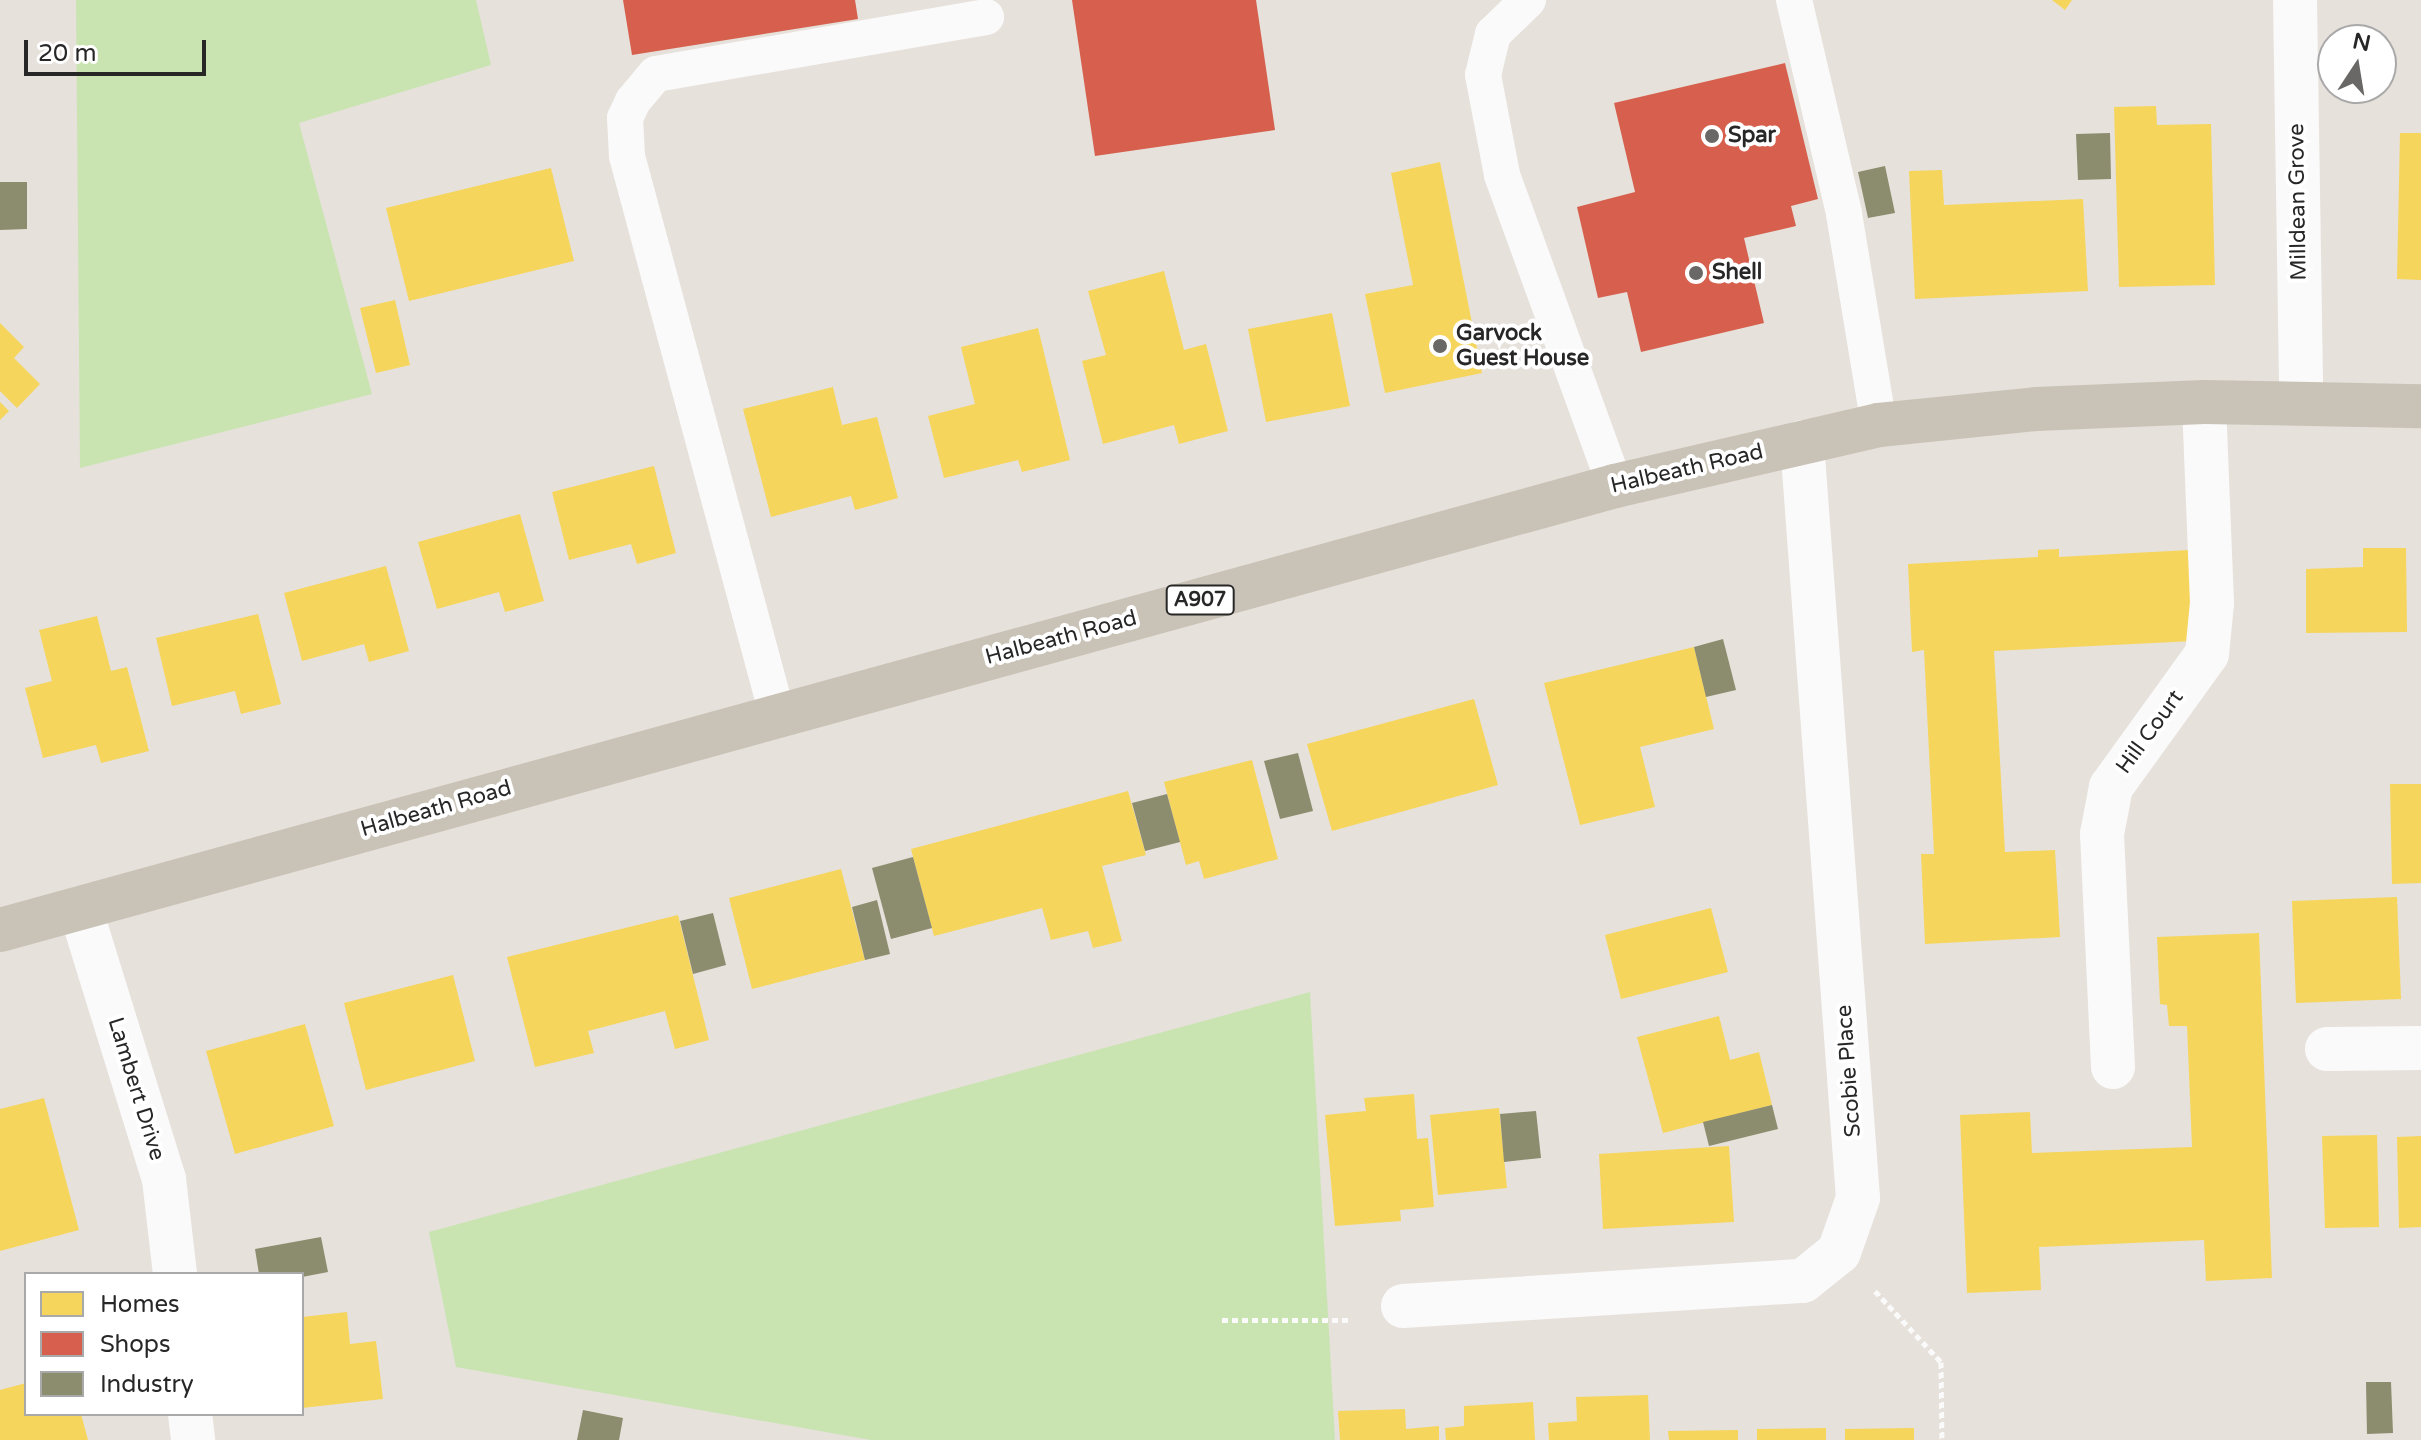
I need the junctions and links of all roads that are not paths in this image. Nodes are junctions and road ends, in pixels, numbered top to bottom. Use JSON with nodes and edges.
{"nodes":[{"id":1,"x":1528,"y":0,"type":"edge"},
{"id":2,"x":1794,"y":0,"type":"edge"},
{"id":3,"x":2295,"y":0,"type":"edge"},
{"id":4,"x":986,"y":17,"type":"dead end"},
{"id":5,"x":2204,"y":402,"type":"junction"},
{"id":6,"x":2301,"y":403,"type":"junction"},
{"id":7,"x":2421,"y":406,"type":"edge"},
{"id":8,"x":1879,"y":425,"type":"junction"},
{"id":9,"x":1802,"y":442,"type":"junction"},
{"id":10,"x":1615,"y":486,"type":"junction"},
{"id":11,"x":777,"y":714,"type":"junction"},
{"id":12,"x":80,"y":908,"type":"junction"},
{"id":13,"x":0,"y":930,"type":"edge"},
{"id":14,"x":2421,"y":1048,"type":"edge"},
{"id":15,"x":2327,"y":1049,"type":"dead end"},
{"id":16,"x":2113,"y":1067,"type":"dead end"},
{"id":17,"x":175,"y":1272,"type":"edge"},
{"id":18,"x":1403,"y":1306,"type":"road end"},
{"id":19,"x":190,"y":1416,"type":"edge"},
{"id":20,"x":193,"y":1440,"type":"edge"}],
"edges":[{"from":1,"to":10,"type":"lane"},
{"from":2,"to":8,"type":"lane"},
{"from":3,"to":6,"type":"street","name":"Milldean Grove"},
{"from":4,"to":11,"type":"lane"},
{"from":5,"to":6,"type":"main road","name":"Halbeath Road","number":"A907"},
{"from":5,"to":8,"type":"main road","name":"Halbeath Road","number":"A907"},
{"from":5,"to":16,"type":"street","name":"Hill Court"},
{"from":6,"to":7,"type":"main road","name":"Halbeath Road","number":"A907"},
{"from":8,"to":9,"type":"main road","name":"Halbeath Road","number":"A907"},
{"from":9,"to":10,"type":"main road","name":"Halbeath Road","number":"A907"},
{"from":9,"to":18,"type":"street","name":"Scobie Place"},
{"from":10,"to":11,"type":"main road","name":"Halbeath Road","number":"A907"},
{"from":11,"to":12,"type":"main road","name":"Halbeath Road","number":"A907"},
{"from":12,"to":13,"type":"main road","name":"Halbeath Road","number":"A907"},
{"from":12,"to":17,"type":"street","name":"Lambert Drive"},
{"from":14,"to":15,"type":"street"},
{"from":19,"to":20,"type":"street"}]}
